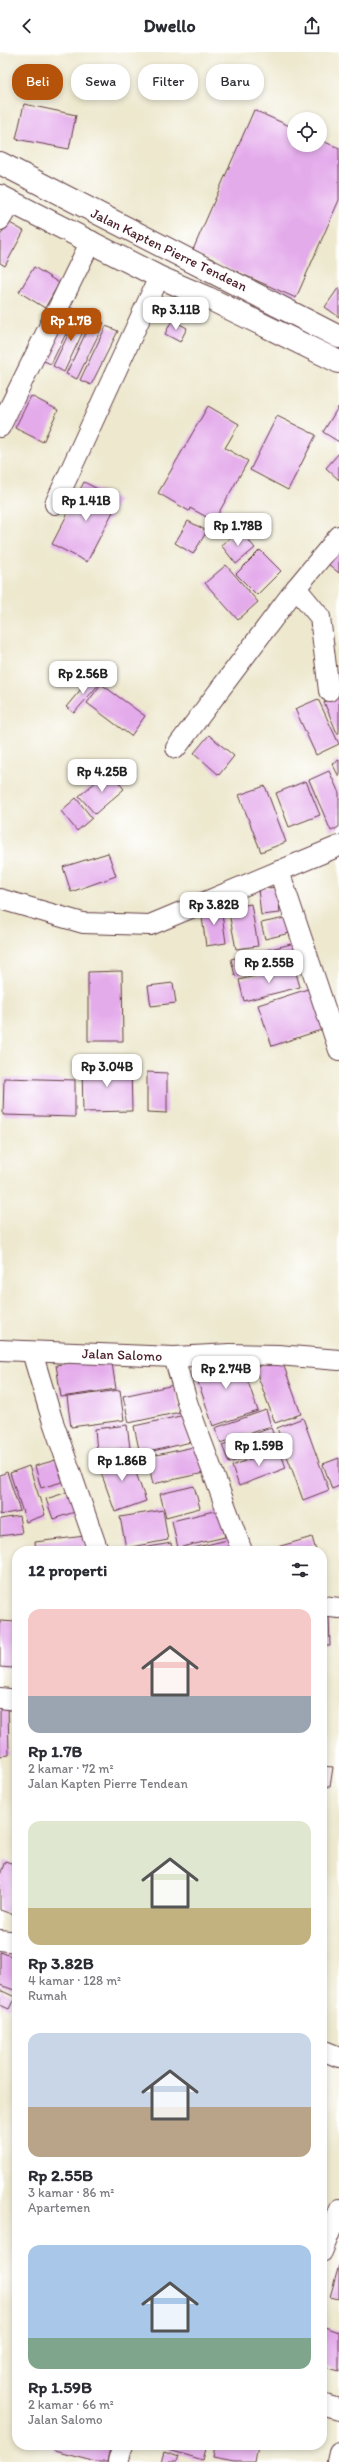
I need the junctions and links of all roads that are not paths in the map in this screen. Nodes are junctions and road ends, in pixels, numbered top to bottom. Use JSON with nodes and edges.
{"nodes":[{"id":1,"x":0,"y":163,"type":"edge"},
{"id":2,"x":4,"y":206,"type":"edge"},
{"id":3,"x":91,"y":241,"type":"junction"},
{"id":4,"x":219,"y":275,"type":"junction"},
{"id":5,"x":159,"y":277,"type":"junction"},
{"id":6,"x":208,"y":298,"type":"junction"},
{"id":7,"x":339,"y":337,"type":"edge"},
{"id":8,"x":339,"y":362,"type":"edge"},
{"id":9,"x":0,"y":428,"type":"edge"},
{"id":10,"x":55,"y":504,"type":"dead end"},
{"id":11,"x":339,"y":536,"type":"edge"},
{"id":12,"x":296,"y":588,"type":"junction"},
{"id":13,"x":329,"y":691,"type":"dead end"},
{"id":14,"x":176,"y":748,"type":"dead end"},
{"id":15,"x":339,"y":846,"type":"edge"},
{"id":16,"x":279,"y":871,"type":"junction"},
{"id":17,"x":0,"y":899,"type":"edge"},
{"id":18,"x":339,"y":1050,"type":"edge"},
{"id":19,"x":0,"y":1350,"type":"edge"},
{"id":20,"x":32,"y":1352,"type":"junction"},
{"id":21,"x":174,"y":1357,"type":"junction"},
{"id":22,"x":339,"y":1360,"type":"edge"},
{"id":23,"x":96,"y":1546,"type":"edge"},
{"id":24,"x":240,"y":1546,"type":"edge"},
{"id":25,"x":327,"y":1607,"type":"edge"},
{"id":26,"x":339,"y":1608,"type":"edge"},
{"id":27,"x":0,"y":1698,"type":"edge"},
{"id":28,"x":12,"y":1699,"type":"edge"},
{"id":29,"x":0,"y":1940,"type":"edge"},
{"id":30,"x":12,"y":1941,"type":"edge"},
{"id":31,"x":327,"y":2052,"type":"edge"},
{"id":32,"x":339,"y":2056,"type":"edge"},
{"id":33,"x":339,"y":2209,"type":"edge"},
{"id":34,"x":327,"y":2239,"type":"edge"},
{"id":35,"x":327,"y":2405,"type":"edge"},
{"id":36,"x":339,"y":2409,"type":"edge"},
{"id":37,"x":122,"y":2450,"type":"edge"},
{"id":38,"x":339,"y":2453,"type":"edge"},
{"id":39,"x":118,"y":2462,"type":"edge"},
{"id":40,"x":337,"y":2462,"type":"edge"}],
"edges":[{"from":1,"to":4,"type":"highway","name":"Jalan Kapten Pierre Tendean"},
{"from":2,"to":3,"type":"highway","name":"Jalan Kapten Pierre Tendean"},
{"from":3,"to":5,"type":"highway","name":"Jalan Kapten Pierre Tendean"},
{"from":3,"to":9,"type":"street"},
{"from":4,"to":6,"type":"highway"},
{"from":4,"to":7,"type":"highway","name":"Jalan Kapten Pierre Tendean"},
{"from":5,"to":6,"type":"highway","name":"Jalan Kapten Pierre Tendean"},
{"from":5,"to":10,"type":"street"},
{"from":6,"to":8,"type":"highway","name":"Jalan Kapten Pierre Tendean"},
{"from":11,"to":12,"type":"street"},
{"from":12,"to":13,"type":"street"},
{"from":12,"to":14,"type":"street"},
{"from":15,"to":16,"type":"street"},
{"from":16,"to":17,"type":"street"},
{"from":16,"to":18,"type":"street"},
{"from":19,"to":20,"type":"street","name":"Jalan Salomo"},
{"from":20,"to":21,"type":"street","name":"Jalan Salomo"},
{"from":20,"to":23,"type":"street"},
{"from":21,"to":22,"type":"street","name":"Jalan Salomo"},
{"from":21,"to":24,"type":"street"},
{"from":25,"to":26,"type":"street"},
{"from":27,"to":28,"type":"street"},
{"from":29,"to":30,"type":"street"},
{"from":31,"to":32,"type":"street"},
{"from":33,"to":34,"type":"street"},
{"from":35,"to":36,"type":"street"},
{"from":37,"to":39,"type":"street"},
{"from":38,"to":40,"type":"street"}]}
